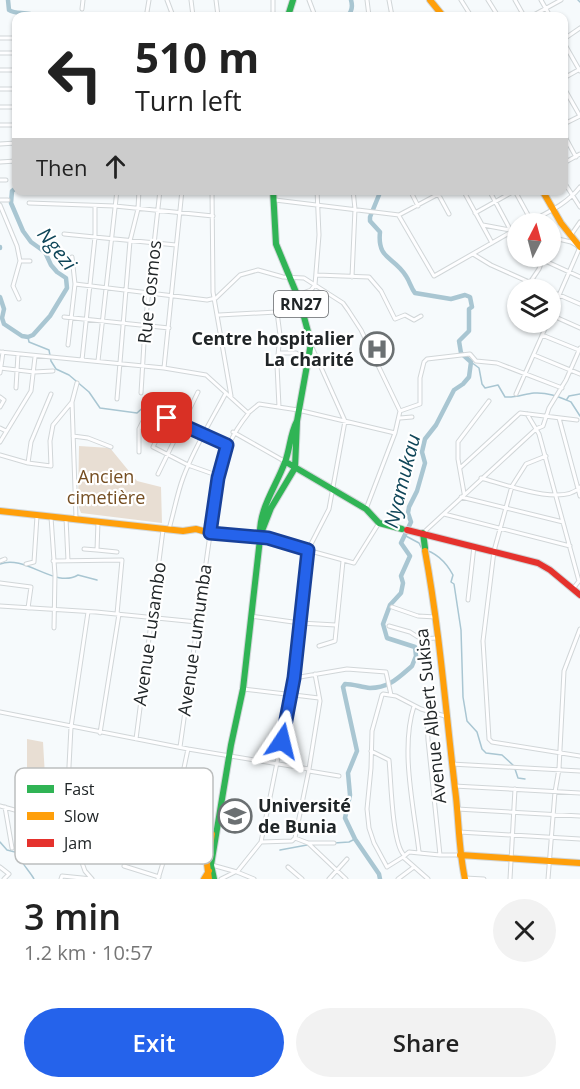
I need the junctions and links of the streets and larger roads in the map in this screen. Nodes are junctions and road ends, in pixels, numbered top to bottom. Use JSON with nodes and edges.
{"nodes":[{"id":1,"x":83,"y":0,"type":"edge"},
{"id":2,"x":149,"y":0,"type":"edge"},
{"id":3,"x":430,"y":0,"type":"edge"},
{"id":4,"x":541,"y":0,"type":"edge"},
{"id":5,"x":561,"y":0,"type":"edge"},
{"id":6,"x":82,"y":9,"type":"dead end"},
{"id":7,"x":546,"y":9,"type":"junction"},
{"id":8,"x":147,"y":12,"type":"dead end"},
{"id":9,"x":440,"y":12,"type":"edge"},
{"id":10,"x":540,"y":12,"type":"edge"},
{"id":11,"x":548,"y":12,"type":"edge"},
{"id":12,"x":580,"y":28,"type":"edge"},
{"id":13,"x":568,"y":38,"type":"edge"},
{"id":14,"x":568,"y":48,"type":"edge"},
{"id":15,"x":580,"y":70,"type":"edge"},
{"id":16,"x":568,"y":95,"type":"edge"},
{"id":17,"x":580,"y":116,"type":"edge"},
{"id":18,"x":568,"y":140,"type":"edge"},
{"id":19,"x":579,"y":155,"type":"edge"},
{"id":20,"x":0,"y":180,"type":"edge"},
{"id":21,"x":6,"y":180,"type":"dead end"},
{"id":22,"x":568,"y":188,"type":"edge"},
{"id":23,"x":580,"y":188,"type":"edge"},
{"id":24,"x":116,"y":195,"type":"edge"},
{"id":25,"x":138,"y":195,"type":"edge"},
{"id":26,"x":160,"y":195,"type":"edge"},
{"id":27,"x":182,"y":195,"type":"edge"},
{"id":28,"x":212,"y":195,"type":"edge"},
{"id":29,"x":273,"y":195,"type":"edge"},
{"id":30,"x":317,"y":195,"type":"edge"},
{"id":31,"x":354,"y":195,"type":"edge"},
{"id":32,"x":412,"y":195,"type":"edge"},
{"id":33,"x":438,"y":195,"type":"joint"},
{"id":34,"x":465,"y":195,"type":"edge"},
{"id":35,"x":492,"y":195,"type":"edge"},
{"id":36,"x":508,"y":195,"type":"edge"},
{"id":37,"x":517,"y":195,"type":"edge"},
{"id":38,"x":544,"y":195,"type":"edge"},
{"id":39,"x":573,"y":196,"type":"junction"},
{"id":40,"x":0,"y":200,"type":"edge"},
{"id":41,"x":8,"y":200,"type":"dead end"},
{"id":42,"x":273,"y":200,"type":"junction"},
{"id":43,"x":495,"y":202,"type":"junction"},
{"id":44,"x":29,"y":203,"type":"dead end"},
{"id":45,"x":318,"y":204,"type":"junction"},
{"id":46,"x":0,"y":205,"type":"edge"},
{"id":47,"x":95,"y":206,"type":"junction"},
{"id":48,"x":115,"y":206,"type":"junction"},
{"id":49,"x":418,"y":206,"type":"junction"},
{"id":50,"x":580,"y":207,"type":"edge"},
{"id":51,"x":138,"y":209,"type":"junction"},
{"id":52,"x":355,"y":209,"type":"junction"},
{"id":53,"x":159,"y":210,"type":"junction"},
{"id":54,"x":552,"y":210,"type":"junction"},
{"id":55,"x":180,"y":213,"type":"junction"},
{"id":56,"x":475,"y":213,"type":"junction"},
{"id":57,"x":527,"y":213,"type":"edge"},
{"id":58,"x":547,"y":213,"type":"edge"},
{"id":59,"x":449,"y":214,"type":"dead end"},
{"id":60,"x":399,"y":215,"type":"junction"},
{"id":61,"x":213,"y":216,"type":"junction"},
{"id":62,"x":507,"y":220,"type":"edge"},
{"id":63,"x":580,"y":222,"type":"edge"},
{"id":64,"x":481,"y":225,"type":"junction"},
{"id":65,"x":507,"y":229,"type":"edge"},
{"id":66,"x":64,"y":234,"type":"dead end"},
{"id":67,"x":507,"y":234,"type":"edge"},
{"id":68,"x":571,"y":235,"type":"junction"},
{"id":69,"x":95,"y":237,"type":"junction"},
{"id":70,"x":110,"y":239,"type":"junction"},
{"id":71,"x":561,"y":240,"type":"edge"},
{"id":72,"x":130,"y":241,"type":"junction"},
{"id":73,"x":492,"y":243,"type":"junction"},
{"id":74,"x":153,"y":244,"type":"junction"},
{"id":75,"x":176,"y":245,"type":"junction"},
{"id":76,"x":580,"y":247,"type":"edge"},
{"id":77,"x":473,"y":254,"type":"junction"},
{"id":78,"x":72,"y":257,"type":"dead end"},
{"id":79,"x":20,"y":261,"type":"junction"},
{"id":80,"x":30,"y":261,"type":"dead end"},
{"id":81,"x":560,"y":267,"type":"edge"},
{"id":82,"x":569,"y":272,"type":"junction"},
{"id":83,"x":317,"y":275,"type":"junction"},
{"id":84,"x":291,"y":277,"type":"junction"},
{"id":85,"x":352,"y":277,"type":"junction"},
{"id":86,"x":580,"y":277,"type":"edge"},
{"id":87,"x":523,"y":279,"type":"edge"},
{"id":88,"x":75,"y":284,"type":"junction"},
{"id":89,"x":315,"y":285,"type":"junction"},
{"id":90,"x":89,"y":286,"type":"junction"},
{"id":91,"x":105,"y":287,"type":"junction"},
{"id":92,"x":127,"y":290,"type":"junction"},
{"id":93,"x":561,"y":290,"type":"edge"},
{"id":94,"x":149,"y":293,"type":"junction"},
{"id":95,"x":172,"y":296,"type":"junction"},
{"id":96,"x":298,"y":296,"type":"junction"},
{"id":97,"x":561,"y":296,"type":"edge"},
{"id":98,"x":216,"y":298,"type":"junction"},
{"id":99,"x":19,"y":299,"type":"dead end"},
{"id":100,"x":580,"y":304,"type":"edge"},
{"id":101,"x":218,"y":315,"type":"junction"},
{"id":102,"x":421,"y":316,"type":"dead end"},
{"id":103,"x":64,"y":317,"type":"dead end"},
{"id":104,"x":70,"y":318,"type":"junction"},
{"id":105,"x":85,"y":319,"type":"junction"},
{"id":106,"x":561,"y":320,"type":"edge"},
{"id":107,"x":102,"y":321,"type":"junction"},
{"id":108,"x":124,"y":323,"type":"junction"},
{"id":109,"x":145,"y":326,"type":"junction"},
{"id":110,"x":169,"y":328,"type":"junction"},
{"id":111,"x":580,"y":328,"type":"edge"},
{"id":112,"x":542,"y":335,"type":"joint"},
{"id":113,"x":311,"y":344,"type":"junction"},
{"id":114,"x":68,"y":345,"type":"dead end"},
{"id":115,"x":580,"y":349,"type":"edge"},
{"id":116,"x":2,"y":352,"type":"edge"},
{"id":117,"x":279,"y":353,"type":"junction"},
{"id":118,"x":18,"y":354,"type":"junction"},
{"id":119,"x":534,"y":355,"type":"junction"},
{"id":120,"x":35,"y":357,"type":"junction"},
{"id":121,"x":318,"y":358,"type":"junction"},
{"id":122,"x":82,"y":360,"type":"junction"},
{"id":123,"x":308,"y":360,"type":"junction"},
{"id":124,"x":98,"y":361,"type":"junction"},
{"id":125,"x":120,"y":364,"type":"junction"},
{"id":126,"x":143,"y":366,"type":"junction"},
{"id":127,"x":0,"y":368,"type":"edge"},
{"id":128,"x":165,"y":368,"type":"junction"},
{"id":129,"x":18,"y":370,"type":"junction"},
{"id":130,"x":570,"y":370,"type":"junction"},
{"id":131,"x":53,"y":371,"type":"dead end"},
{"id":132,"x":34,"y":372,"type":"junction"},
{"id":133,"x":0,"y":373,"type":"edge"},
{"id":134,"x":524,"y":374,"type":"junction"},
{"id":135,"x":580,"y":374,"type":"edge"},
{"id":136,"x":77,"y":383,"type":"dead end"},
{"id":137,"x":16,"y":388,"type":"dead end"},
{"id":138,"x":562,"y":388,"type":"junction"},
{"id":139,"x":198,"y":392,"type":"dead end"},
{"id":140,"x":141,"y":393,"type":"dead end"},
{"id":141,"x":226,"y":393,"type":"junction"},
{"id":142,"x":51,"y":394,"type":"dead end"},
{"id":143,"x":516,"y":394,"type":"dead end"},
{"id":144,"x":0,"y":397,"type":"edge"},
{"id":145,"x":231,"y":398,"type":"junction"},
{"id":146,"x":117,"y":399,"type":"dead end"},
{"id":147,"x":489,"y":401,"type":"dead end"},
{"id":148,"x":72,"y":402,"type":"junction"},
{"id":149,"x":0,"y":407,"type":"edge"},
{"id":150,"x":279,"y":407,"type":"junction"},
{"id":151,"x":298,"y":410,"type":"junction"},
{"id":152,"x":400,"y":411,"type":"junction"},
{"id":153,"x":248,"y":413,"type":"junction"},
{"id":154,"x":527,"y":414,"type":"junction"},
{"id":155,"x":412,"y":417,"type":"dead end"},
{"id":156,"x":546,"y":417,"type":"junction"},
{"id":157,"x":167,"y":418,"type":"junction"},
{"id":158,"x":400,"y":418,"type":"junction"},
{"id":159,"x":560,"y":418,"type":"junction"},
{"id":160,"x":577,"y":420,"type":"dead end"},
{"id":161,"x":297,"y":421,"type":"junction"},
{"id":162,"x":345,"y":421,"type":"junction"},
{"id":163,"x":181,"y":425,"type":"junction"},
{"id":164,"x":0,"y":428,"type":"edge"},
{"id":165,"x":536,"y":429,"type":"junction"},
{"id":166,"x":6,"y":431,"type":"junction"},
{"id":167,"x":233,"y":432,"type":"junction"},
{"id":168,"x":395,"y":433,"type":"junction"},
{"id":169,"x":203,"y":434,"type":"junction"},
{"id":170,"x":73,"y":436,"type":"junction"},
{"id":171,"x":0,"y":442,"type":"edge"},
{"id":172,"x":227,"y":445,"type":"junction"},
{"id":173,"x":111,"y":447,"type":"dead end"},
{"id":174,"x":139,"y":452,"type":"dead end"},
{"id":175,"x":0,"y":455,"type":"edge"},
{"id":176,"x":169,"y":455,"type":"junction"},
{"id":177,"x":546,"y":456,"type":"junction"},
{"id":178,"x":285,"y":462,"type":"junction"},
{"id":179,"x":28,"y":463,"type":"junction"},
{"id":180,"x":188,"y":465,"type":"junction"},
{"id":181,"x":295,"y":468,"type":"junction"},
{"id":182,"x":460,"y":468,"type":"junction"},
{"id":183,"x":158,"y":474,"type":"dead end"},
{"id":184,"x":219,"y":476,"type":"junction"},
{"id":185,"x":481,"y":478,"type":"junction"},
{"id":186,"x":512,"y":486,"type":"junction"},
{"id":187,"x":579,"y":489,"type":"edge"},
{"id":188,"x":333,"y":490,"type":"junction"},
{"id":189,"x":463,"y":495,"type":"junction"},
{"id":190,"x":580,"y":496,"type":"edge"},
{"id":191,"x":557,"y":497,"type":"junction"},
{"id":192,"x":268,"y":506,"type":"junction"},
{"id":193,"x":505,"y":508,"type":"junction"},
{"id":194,"x":366,"y":509,"type":"junction"},
{"id":195,"x":0,"y":510,"type":"edge"},
{"id":196,"x":38,"y":514,"type":"junction"},
{"id":197,"x":444,"y":514,"type":"junction"},
{"id":198,"x":51,"y":515,"type":"junction"},
{"id":199,"x":66,"y":516,"type":"junction"},
{"id":200,"x":76,"y":518,"type":"junction"},
{"id":201,"x":98,"y":520,"type":"junction"},
{"id":202,"x":563,"y":522,"type":"junction"},
{"id":203,"x":379,"y":523,"type":"junction"},
{"id":204,"x":500,"y":528,"type":"junction"},
{"id":205,"x":166,"y":529,"type":"junction"},
{"id":206,"x":210,"y":533,"type":"junction"},
{"id":207,"x":423,"y":533,"type":"junction"},
{"id":208,"x":259,"y":537,"type":"junction"},
{"id":209,"x":474,"y":546,"type":"junction"},
{"id":210,"x":570,"y":546,"type":"junction"},
{"id":211,"x":84,"y":549,"type":"dead end"},
{"id":212,"x":97,"y":550,"type":"junction"},
{"id":213,"x":308,"y":550,"type":"junction"},
{"id":214,"x":495,"y":551,"type":"junction"},
{"id":215,"x":117,"y":552,"type":"dead end"},
{"id":216,"x":5,"y":559,"type":"dead end"},
{"id":217,"x":0,"y":561,"type":"edge"},
{"id":218,"x":53,"y":561,"type":"junction"},
{"id":219,"x":68,"y":561,"type":"junction"},
{"id":220,"x":343,"y":561,"type":"junction"},
{"id":221,"x":26,"y":564,"type":"dead end"},
{"id":222,"x":579,"y":580,"type":"edge"},
{"id":223,"x":0,"y":583,"type":"edge"},
{"id":224,"x":572,"y":590,"type":"junction"},
{"id":225,"x":580,"y":596,"type":"edge"},
{"id":226,"x":468,"y":600,"type":"dead end"},
{"id":227,"x":0,"y":606,"type":"edge"},
{"id":228,"x":392,"y":607,"type":"dead end"},
{"id":229,"x":28,"y":608,"type":"junction"},
{"id":230,"x":55,"y":609,"type":"junction"},
{"id":231,"x":88,"y":612,"type":"junction"},
{"id":232,"x":118,"y":614,"type":"junction"},
{"id":233,"x":251,"y":616,"type":"junction"},
{"id":234,"x":153,"y":617,"type":"junction"},
{"id":235,"x":436,"y":617,"type":"junction"},
{"id":236,"x":197,"y":622,"type":"junction"},
{"id":237,"x":300,"y":624,"type":"junction"},
{"id":238,"x":336,"y":625,"type":"junction"},
{"id":239,"x":389,"y":626,"type":"dead end"},
{"id":240,"x":54,"y":628,"type":"dead end"},
{"id":241,"x":580,"y":629,"type":"edge"},
{"id":242,"x":437,"y":638,"type":"junction"},
{"id":243,"x":319,"y":646,"type":"dead end"},
{"id":244,"x":315,"y":674,"type":"junction"},
{"id":245,"x":294,"y":678,"type":"junction"},
{"id":246,"x":243,"y":689,"type":"junction"},
{"id":247,"x":390,"y":693,"type":"junction"},
{"id":248,"x":290,"y":695,"type":"junction"},
{"id":249,"x":319,"y":698,"type":"junction"},
{"id":250,"x":414,"y":706,"type":"junction"},
{"id":251,"x":0,"y":712,"type":"edge"},
{"id":252,"x":431,"y":712,"type":"junction"},
{"id":253,"x":445,"y":716,"type":"junction"},
{"id":254,"x":71,"y":727,"type":"junction"},
{"id":255,"x":100,"y":733,"type":"junction"},
{"id":256,"x":136,"y":739,"type":"junction"},
{"id":257,"x":180,"y":747,"type":"junction"},
{"id":258,"x":188,"y":749,"type":"junction"},
{"id":259,"x":371,"y":751,"type":"junction"},
{"id":260,"x":559,"y":752,"type":"junction"},
{"id":261,"x":228,"y":756,"type":"junction"},
{"id":262,"x":580,"y":756,"type":"edge"},
{"id":263,"x":277,"y":764,"type":"junction"},
{"id":264,"x":451,"y":764,"type":"junction"},
{"id":265,"x":69,"y":768,"type":"edge"},
{"id":266,"x":184,"y":768,"type":"edge"},
{"id":267,"x":559,"y":769,"type":"junction"},
{"id":268,"x":309,"y":770,"type":"junction"},
{"id":269,"x":580,"y":771,"type":"edge"},
{"id":270,"x":339,"y":776,"type":"dead end"},
{"id":271,"x":454,"y":786,"type":"junction"},
{"id":272,"x":515,"y":789,"type":"junction"},
{"id":273,"x":555,"y":792,"type":"junction"},
{"id":274,"x":580,"y":793,"type":"edge"},
{"id":275,"x":0,"y":806,"type":"edge"},
{"id":276,"x":5,"y":807,"type":"junction"},
{"id":277,"x":457,"y":809,"type":"junction"},
{"id":278,"x":15,"y":810,"type":"edge"},
{"id":279,"x":514,"y":813,"type":"junction"},
{"id":280,"x":554,"y":815,"type":"junction"},
{"id":281,"x":580,"y":816,"type":"edge"},
{"id":282,"x":459,"y":832,"type":"junction"},
{"id":283,"x":513,"y":836,"type":"junction"},
{"id":284,"x":295,"y":837,"type":"junction"},
{"id":285,"x":552,"y":837,"type":"junction"},
{"id":286,"x":580,"y":839,"type":"edge"},
{"id":287,"x":261,"y":842,"type":"junction"},
{"id":288,"x":308,"y":843,"type":"junction"},
{"id":289,"x":334,"y":843,"type":"dead end"},
{"id":290,"x":12,"y":848,"type":"dead end"},
{"id":291,"x":419,"y":852,"type":"junction"},
{"id":292,"x":440,"y":855,"type":"junction"},
{"id":293,"x":460,"y":855,"type":"junction"},
{"id":294,"x":404,"y":856,"type":"junction"},
{"id":295,"x":511,"y":858,"type":"junction"},
{"id":296,"x":347,"y":859,"type":"dead end"},
{"id":297,"x":213,"y":860,"type":"edge"},
{"id":298,"x":549,"y":861,"type":"junction"},
{"id":299,"x":580,"y":863,"type":"edge"},
{"id":300,"x":82,"y":864,"type":"edge"},
{"id":301,"x":190,"y":864,"type":"edge"},
{"id":302,"x":124,"y":866,"type":"dead end"},
{"id":303,"x":0,"y":867,"type":"edge"},
{"id":304,"x":288,"y":867,"type":"dead end"},
{"id":305,"x":414,"y":867,"type":"junction"},
{"id":306,"x":337,"y":871,"type":"junction"},
{"id":307,"x":237,"y":872,"type":"junction"},
{"id":308,"x":211,"y":874,"type":"edge"},
{"id":309,"x":61,"y":877,"type":"edge"},
{"id":310,"x":159,"y":878,"type":"edge"},
{"id":311,"x":465,"y":878,"type":"edge"},
{"id":312,"x":4,"y":879,"type":"edge"},
{"id":313,"x":92,"y":879,"type":"edge"},
{"id":314,"x":254,"y":879,"type":"edge"},
{"id":315,"x":302,"y":879,"type":"edge"},
{"id":316,"x":330,"y":879,"type":"edge"},
{"id":317,"x":346,"y":879,"type":"edge"},
{"id":318,"x":398,"y":879,"type":"edge"},
{"id":319,"x":428,"y":879,"type":"edge"},
{"id":320,"x":484,"y":879,"type":"edge"},
{"id":321,"x":510,"y":879,"type":"edge"},
{"id":322,"x":548,"y":879,"type":"edge"}],
"edges":[{"from":1,"to":6,"type":"street"},
{"from":2,"to":8,"type":"street"},
{"from":3,"to":9,"type":"street"},
{"from":4,"to":7,"type":"street"},
{"from":5,"to":7,"type":"street"},
{"from":7,"to":10,"type":"street"},
{"from":7,"to":11,"type":"street"},
{"from":12,"to":13,"type":"street"},
{"from":14,"to":15,"type":"street"},
{"from":16,"to":17,"type":"street"},
{"from":18,"to":19,"type":"street"},
{"from":20,"to":21,"type":"street"},
{"from":22,"to":39,"type":"street"},
{"from":23,"to":39,"type":"street"},
{"from":24,"to":48,"type":"street"},
{"from":25,"to":51,"type":"street"},
{"from":26,"to":53,"type":"street","name":"Rue Cosmos"},
{"from":27,"to":55,"type":"street"},
{"from":28,"to":61,"type":"street"},
{"from":29,"to":42,"type":"street","number":"RN27"},
{"from":30,"to":45,"type":"street"},
{"from":31,"to":52,"type":"street"},
{"from":32,"to":49,"type":"street"},
{"from":33,"to":49,"type":"street"},
{"from":33,"to":59,"type":"street"},
{"from":34,"to":56,"type":"street"},
{"from":35,"to":43,"type":"street"},
{"from":36,"to":43,"type":"street"},
{"from":37,"to":57,"type":"street"},
{"from":38,"to":54,"type":"street"},
{"from":39,"to":50,"type":"street"},
{"from":39,"to":54,"type":"street"},
{"from":40,"to":41,"type":"street"},
{"from":42,"to":45,"type":"street"},
{"from":42,"to":84,"type":"street","number":"RN27"},
{"from":43,"to":56,"type":"street"},
{"from":43,"to":62,"type":"street"},
{"from":44,"to":47,"type":"street"},
{"from":45,"to":52,"type":"street"},
{"from":45,"to":83,"type":"street"},
{"from":46,"to":79,"type":"street"},
{"from":47,"to":48,"type":"street"},
{"from":47,"to":69,"type":"street"},
{"from":48,"to":51,"type":"street"},
{"from":48,"to":70,"type":"street"},
{"from":49,"to":60,"type":"street"},
{"from":51,"to":53,"type":"street"},
{"from":51,"to":72,"type":"street"},
{"from":52,"to":60,"type":"street"},
{"from":52,"to":85,"type":"street"},
{"from":53,"to":55,"type":"street"},
{"from":53,"to":74,"type":"street","name":"Rue Cosmos"},
{"from":54,"to":58,"type":"street"},
{"from":54,"to":68,"type":"street"},
{"from":55,"to":61,"type":"street"},
{"from":55,"to":75,"type":"street"},
{"from":56,"to":64,"type":"street"},
{"from":60,"to":77,"type":"street"},
{"from":61,"to":98,"type":"street"},
{"from":63,"to":68,"type":"street"},
{"from":64,"to":65,"type":"street"},
{"from":64,"to":73,"type":"street"},
{"from":66,"to":69,"type":"street"},
{"from":67,"to":73,"type":"street"},
{"from":68,"to":76,"type":"street"},
{"from":69,"to":70,"type":"street"},
{"from":69,"to":90,"type":"street"},
{"from":70,"to":72,"type":"street"},
{"from":70,"to":91,"type":"street"},
{"from":71,"to":76,"type":"street"},
{"from":72,"to":74,"type":"street"},
{"from":72,"to":92,"type":"street"},
{"from":73,"to":77,"type":"street"},
{"from":74,"to":75,"type":"street"},
{"from":74,"to":94,"type":"street","name":"Rue Cosmos"},
{"from":75,"to":95,"type":"street"},
{"from":76,"to":82,"type":"street"},
{"from":77,"to":87,"type":"street"},
{"from":78,"to":88,"type":"street"},
{"from":79,"to":80,"type":"street"},
{"from":79,"to":99,"type":"street"},
{"from":81,"to":82,"type":"street"},
{"from":82,"to":86,"type":"street"},
{"from":82,"to":93,"type":"street"},
{"from":83,"to":85,"type":"street"},
{"from":83,"to":89,"type":"street"},
{"from":84,"to":89,"type":"street"},
{"from":84,"to":96,"type":"street","number":"RN27"},
{"from":84,"to":98,"type":"street"},
{"from":85,"to":102,"type":"street"},
{"from":88,"to":90,"type":"street"},
{"from":88,"to":104,"type":"street"},
{"from":89,"to":96,"type":"street"},
{"from":89,"to":152,"type":"street"},
{"from":90,"to":91,"type":"street"},
{"from":90,"to":105,"type":"street"},
{"from":91,"to":92,"type":"street"},
{"from":91,"to":107,"type":"street"},
{"from":92,"to":94,"type":"street"},
{"from":92,"to":108,"type":"street"},
{"from":94,"to":95,"type":"street"},
{"from":94,"to":109,"type":"street","name":"Rue Cosmos"},
{"from":95,"to":98,"type":"street"},
{"from":95,"to":110,"type":"street"},
{"from":96,"to":113,"type":"street","number":"RN27"},
{"from":97,"to":100,"type":"street"},
{"from":98,"to":101,"type":"street"},
{"from":101,"to":117,"type":"street"},
{"from":101,"to":145,"type":"street"},
{"from":103,"to":104,"type":"street"},
{"from":104,"to":105,"type":"street"},
{"from":104,"to":114,"type":"street"},
{"from":105,"to":107,"type":"street"},
{"from":105,"to":122,"type":"street"},
{"from":106,"to":111,"type":"street"},
{"from":107,"to":108,"type":"street"},
{"from":107,"to":124,"type":"street"},
{"from":108,"to":109,"type":"street"},
{"from":108,"to":125,"type":"street"},
{"from":109,"to":110,"type":"street"},
{"from":109,"to":126,"type":"street","name":"Rue Cosmos"},
{"from":110,"to":128,"type":"street"},
{"from":112,"to":115,"type":"street"},
{"from":112,"to":119,"type":"street"},
{"from":113,"to":121,"type":"street"},
{"from":113,"to":123,"type":"street","number":"RN27"},
{"from":115,"to":130,"type":"street"},
{"from":116,"to":118,"type":"street"},
{"from":116,"to":127,"type":"street"},
{"from":117,"to":123,"type":"street"},
{"from":117,"to":150,"type":"street"},
{"from":118,"to":120,"type":"street"},
{"from":118,"to":129,"type":"street"},
{"from":119,"to":130,"type":"street"},
{"from":119,"to":134,"type":"street"},
{"from":120,"to":122,"type":"street"},
{"from":120,"to":132,"type":"street"},
{"from":121,"to":123,"type":"street"},
{"from":121,"to":162,"type":"street"},
{"from":122,"to":124,"type":"street"},
{"from":123,"to":151,"type":"street","number":"RN27"},
{"from":124,"to":125,"type":"street"},
{"from":125,"to":126,"type":"street"},
{"from":125,"to":146,"type":"street"},
{"from":126,"to":128,"type":"street"},
{"from":126,"to":140,"type":"street","name":"Rue Cosmos"},
{"from":127,"to":129,"type":"street"},
{"from":127,"to":133,"type":"street"},
{"from":128,"to":141,"type":"street"},
{"from":129,"to":132,"type":"street"},
{"from":129,"to":137,"type":"street"},
{"from":130,"to":135,"type":"street"},
{"from":130,"to":138,"type":"street"},
{"from":131,"to":132,"type":"street"},
{"from":132,"to":166,"type":"street"},
{"from":134,"to":138,"type":"street"},
{"from":134,"to":143,"type":"street"},
{"from":134,"to":152,"type":"street"},
{"from":136,"to":148,"type":"street"},
{"from":138,"to":156,"type":"street"},
{"from":139,"to":163,"type":"street"},
{"from":141,"to":145,"type":"street"},
{"from":141,"to":169,"type":"street","name":"Avenue Lusambo"},
{"from":142,"to":179,"type":"street"},
{"from":144,"to":149,"type":"street"},
{"from":145,"to":153,"type":"street"},
{"from":147,"to":182,"type":"street"},
{"from":148,"to":170,"type":"street"},
{"from":148,"to":179,"type":"street"},
{"from":150,"to":151,"type":"street"},
{"from":150,"to":153,"type":"street"},
{"from":151,"to":161,"type":"street","number":"RN27"},
{"from":151,"to":162,"type":"street"},
{"from":152,"to":158,"type":"street"},
{"from":153,"to":167,"type":"street","name":"Avenue Lumumba"},
{"from":154,"to":156,"type":"street"},
{"from":154,"to":165,"type":"street"},
{"from":154,"to":182,"type":"street"},
{"from":155,"to":158,"type":"street"},
{"from":156,"to":159,"type":"street"},
{"from":156,"to":165,"type":"street"},
{"from":157,"to":163,"type":"street"},
{"from":157,"to":174,"type":"street"},
{"from":157,"to":176,"type":"street"},
{"from":158,"to":168,"type":"street"},
{"from":159,"to":160,"type":"street"},
{"from":159,"to":187,"type":"street"},
{"from":161,"to":178,"type":"street","number":"RN27"},
{"from":161,"to":181,"type":"street","number":"RN27"},
{"from":162,"to":168,"type":"street"},
{"from":162,"to":188,"type":"street"},
{"from":163,"to":169,"type":"street"},
{"from":163,"to":176,"type":"street"},
{"from":164,"to":166,"type":"street"},
{"from":165,"to":177,"type":"street"},
{"from":165,"to":185,"type":"street"},
{"from":166,"to":171,"type":"street"},
{"from":167,"to":172,"type":"street","name":"Avenue Lumumba"},
{"from":167,"to":178,"type":"street"},
{"from":168,"to":194,"type":"street"},
{"from":169,"to":172,"type":"street"},
{"from":169,"to":180,"type":"street","name":"Avenue Lusambo"},
{"from":170,"to":173,"type":"street"},
{"from":170,"to":200,"type":"street"},
{"from":172,"to":184,"type":"street","name":"Avenue Lumumba"},
{"from":175,"to":179,"type":"street"},
{"from":176,"to":180,"type":"street"},
{"from":176,"to":183,"type":"street"},
{"from":177,"to":186,"type":"street"},
{"from":177,"to":191,"type":"street"},
{"from":178,"to":181,"type":"street"},
{"from":178,"to":192,"type":"street","number":"RN27"},
{"from":180,"to":184,"type":"street"},
{"from":180,"to":205,"type":"street","name":"Avenue Lusambo"},
{"from":181,"to":188,"type":"street"},
{"from":181,"to":192,"type":"street","number":"RN27"},
{"from":182,"to":189,"type":"street"},
{"from":184,"to":206,"type":"street","name":"Avenue Lumumba"},
{"from":185,"to":186,"type":"street"},
{"from":185,"to":189,"type":"street"},
{"from":186,"to":191,"type":"street"},
{"from":186,"to":193,"type":"street"},
{"from":187,"to":190,"type":"street"},
{"from":187,"to":191,"type":"street"},
{"from":188,"to":194,"type":"street"},
{"from":188,"to":213,"type":"street"},
{"from":189,"to":193,"type":"street"},
{"from":189,"to":197,"type":"street"},
{"from":191,"to":202,"type":"street"},
{"from":192,"to":208,"type":"street","number":"RN27"},
{"from":193,"to":202,"type":"street"},
{"from":193,"to":204,"type":"street"},
{"from":194,"to":203,"type":"street"},
{"from":195,"to":196,"type":"street"},
{"from":196,"to":198,"type":"street"},
{"from":196,"to":221,"type":"street"},
{"from":197,"to":204,"type":"street"},
{"from":197,"to":207,"type":"street"},
{"from":198,"to":199,"type":"street"},
{"from":198,"to":218,"type":"street"},
{"from":199,"to":200,"type":"street"},
{"from":199,"to":219,"type":"street"},
{"from":200,"to":201,"type":"street"},
{"from":201,"to":205,"type":"street"},
{"from":201,"to":212,"type":"street"},
{"from":202,"to":210,"type":"street"},
{"from":203,"to":207,"type":"street"},
{"from":203,"to":220,"type":"street"},
{"from":204,"to":210,"type":"street"},
{"from":204,"to":214,"type":"street"},
{"from":205,"to":206,"type":"street"},
{"from":205,"to":234,"type":"street","name":"Avenue Lusambo"},
{"from":206,"to":208,"type":"street"},
{"from":206,"to":236,"type":"street","name":"Avenue Lumumba"},
{"from":207,"to":209,"type":"street"},
{"from":207,"to":235,"type":"street","name":"Avenue Albert Sukisa"},
{"from":208,"to":213,"type":"street"},
{"from":208,"to":233,"type":"street","number":"RN27"},
{"from":209,"to":214,"type":"street"},
{"from":209,"to":226,"type":"street"},
{"from":210,"to":222,"type":"street"},
{"from":211,"to":212,"type":"street"},
{"from":212,"to":215,"type":"street"},
{"from":213,"to":220,"type":"street"},
{"from":213,"to":237,"type":"street"},
{"from":214,"to":224,"type":"street"},
{"from":214,"to":260,"type":"street"},
{"from":216,"to":217,"type":"street"},
{"from":218,"to":219,"type":"street"},
{"from":218,"to":230,"type":"street"},
{"from":219,"to":232,"type":"street"},
{"from":220,"to":238,"type":"street"},
{"from":222,"to":224,"type":"street"},
{"from":223,"to":229,"type":"street"},
{"from":224,"to":225,"type":"street"},
{"from":227,"to":229,"type":"street"},
{"from":228,"to":235,"type":"street"},
{"from":229,"to":230,"type":"street"},
{"from":230,"to":231,"type":"street"},
{"from":230,"to":240,"type":"street"},
{"from":231,"to":232,"type":"street"},
{"from":231,"to":254,"type":"street"},
{"from":232,"to":234,"type":"street"},
{"from":232,"to":255,"type":"street"},
{"from":233,"to":237,"type":"street"},
{"from":233,"to":246,"type":"street","number":"RN27"},
{"from":234,"to":236,"type":"street"},
{"from":234,"to":256,"type":"street","name":"Avenue Lusambo"},
{"from":235,"to":242,"type":"street","name":"Avenue Albert Sukisa"},
{"from":236,"to":257,"type":"street","name":"Avenue Lumumba"},
{"from":237,"to":238,"type":"street"},
{"from":237,"to":245,"type":"street"},
{"from":238,"to":243,"type":"street"},
{"from":239,"to":242,"type":"street"},
{"from":241,"to":260,"type":"street"},
{"from":242,"to":253,"type":"street","name":"Avenue Albert Sukisa"},
{"from":244,"to":245,"type":"street"},
{"from":244,"to":247,"type":"street"},
{"from":244,"to":249,"type":"street"},
{"from":245,"to":248,"type":"street"},
{"from":246,"to":248,"type":"street"},
{"from":246,"to":261,"type":"street","number":"RN27"},
{"from":247,"to":250,"type":"street"},
{"from":247,"to":259,"type":"street"},
{"from":248,"to":249,"type":"street"},
{"from":248,"to":263,"type":"street"},
{"from":249,"to":268,"type":"street"},
{"from":250,"to":252,"type":"street"},
{"from":250,"to":291,"type":"street"},
{"from":251,"to":254,"type":"street"},
{"from":252,"to":253,"type":"street"},
{"from":252,"to":292,"type":"street"},
{"from":253,"to":264,"type":"street","name":"Avenue Albert Sukisa"},
{"from":254,"to":255,"type":"street"},
{"from":254,"to":265,"type":"street"},
{"from":255,"to":256,"type":"street"},
{"from":256,"to":257,"type":"street"},
{"from":257,"to":258,"type":"street"},
{"from":258,"to":261,"type":"street"},
{"from":258,"to":266,"type":"street"},
{"from":259,"to":294,"type":"street"},
{"from":259,"to":294,"type":"street"},
{"from":260,"to":262,"type":"street"},
{"from":260,"to":267,"type":"street"},
{"from":261,"to":263,"type":"street"},
{"from":261,"to":297,"type":"street","number":"RN27"},
{"from":263,"to":268,"type":"street"},
{"from":263,"to":287,"type":"street"},
{"from":264,"to":267,"type":"street"},
{"from":264,"to":271,"type":"street","name":"Avenue Albert Sukisa"},
{"from":267,"to":269,"type":"street"},
{"from":267,"to":273,"type":"street"},
{"from":268,"to":270,"type":"street"},
{"from":268,"to":284,"type":"street"},
{"from":271,"to":272,"type":"street"},
{"from":271,"to":277,"type":"street","name":"Avenue Albert Sukisa"},
{"from":272,"to":273,"type":"street"},
{"from":272,"to":279,"type":"street"},
{"from":273,"to":274,"type":"street"},
{"from":273,"to":280,"type":"street"},
{"from":275,"to":276,"type":"street"},
{"from":276,"to":278,"type":"street"},
{"from":276,"to":290,"type":"street"},
{"from":277,"to":279,"type":"street"},
{"from":277,"to":282,"type":"street","name":"Avenue Albert Sukisa"},
{"from":279,"to":280,"type":"street"},
{"from":279,"to":283,"type":"street"},
{"from":280,"to":281,"type":"street"},
{"from":280,"to":285,"type":"street"},
{"from":282,"to":283,"type":"street"},
{"from":282,"to":293,"type":"street","name":"Avenue Albert Sukisa"},
{"from":283,"to":285,"type":"street"},
{"from":283,"to":295,"type":"street"},
{"from":284,"to":287,"type":"street"},
{"from":284,"to":288,"type":"street"},
{"from":285,"to":286,"type":"street"},
{"from":285,"to":298,"type":"street"},
{"from":287,"to":307,"type":"street"},
{"from":288,"to":289,"type":"street"},
{"from":288,"to":306,"type":"street"},
{"from":291,"to":292,"type":"street"},
{"from":291,"to":294,"type":"street"},
{"from":292,"to":293,"type":"street"},
{"from":293,"to":295,"type":"street"},
{"from":293,"to":311,"type":"street","name":"Avenue Albert Sukisa"},
{"from":294,"to":305,"type":"street"},
{"from":295,"to":298,"type":"street"},
{"from":295,"to":321,"type":"street"},
{"from":296,"to":306,"type":"street"},
{"from":298,"to":299,"type":"street"},
{"from":298,"to":322,"type":"street"},
{"from":300,"to":313,"type":"street"},
{"from":301,"to":308,"type":"street"},
{"from":302,"to":310,"type":"street"},
{"from":303,"to":312,"type":"street"},
{"from":304,"to":315,"type":"street"},
{"from":305,"to":318,"type":"street"},
{"from":305,"to":319,"type":"street"},
{"from":306,"to":316,"type":"street"},
{"from":306,"to":317,"type":"street"},
{"from":307,"to":308,"type":"street"},
{"from":307,"to":308,"type":"street"},
{"from":307,"to":314,"type":"street"},
{"from":309,"to":313,"type":"street"},
{"from":311,"to":320,"type":"street"}]}
